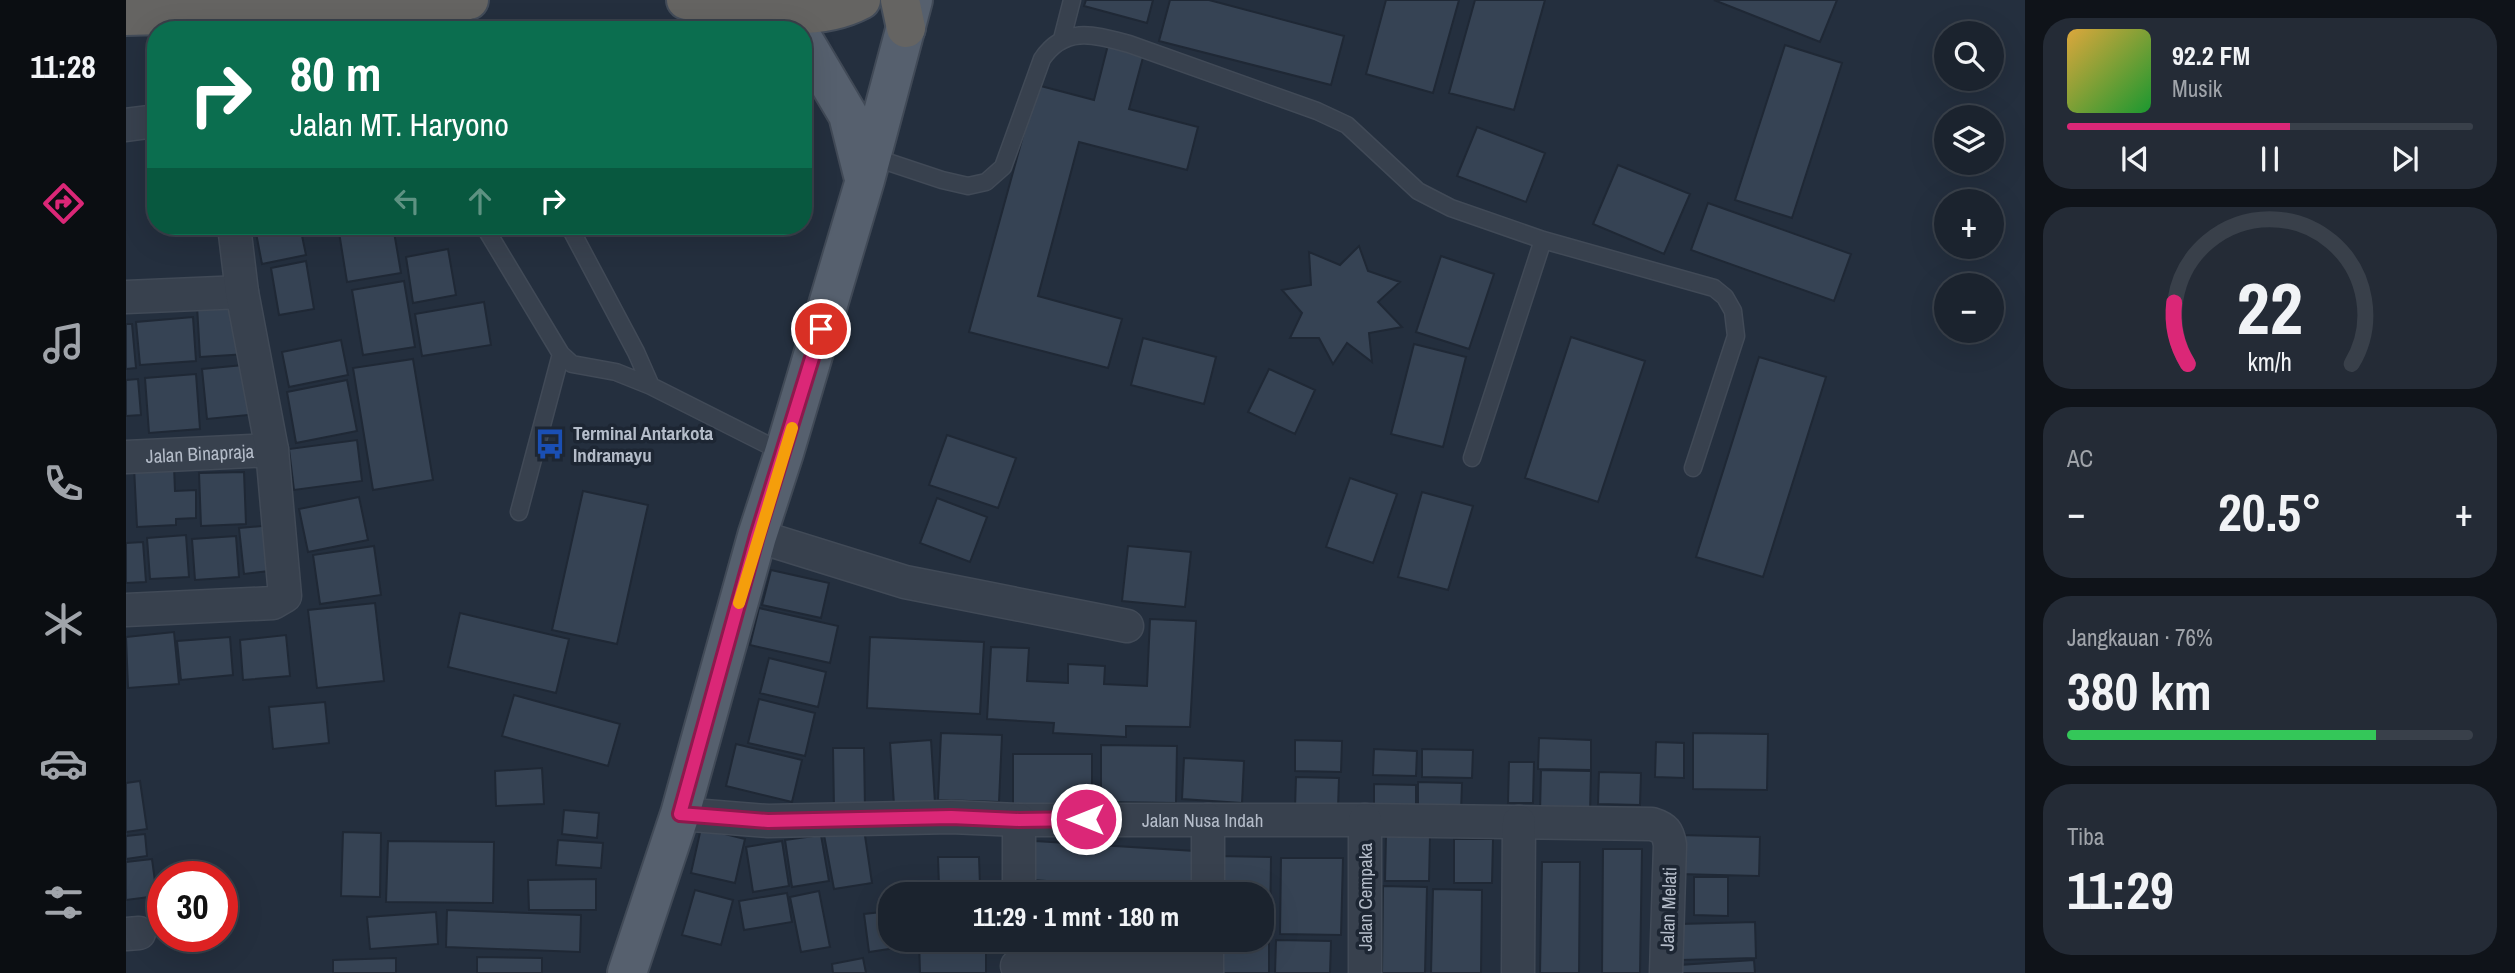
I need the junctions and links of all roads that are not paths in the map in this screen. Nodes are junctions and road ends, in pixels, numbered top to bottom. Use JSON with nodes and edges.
{"nodes":[{"id":1,"x":685,"y":0,"type":"edge"},
{"id":2,"x":860,"y":0,"type":"edge"},
{"id":3,"x":1072,"y":0,"type":"edge"},
{"id":4,"x":906,"y":9,"type":"edge"},
{"id":5,"x":466,"y":10,"type":"edge"},
{"id":6,"x":126,"y":16,"type":"edge"},
{"id":7,"x":349,"y":20,"type":"edge"},
{"id":8,"x":768,"y":21,"type":"edge"},
{"id":9,"x":810,"y":21,"type":"edge"},
{"id":10,"x":1062,"y":39,"type":"junction"},
{"id":11,"x":812,"y":55,"type":"edge"},
{"id":12,"x":147,"y":122,"type":"edge"},
{"id":13,"x":126,"y":125,"type":"edge"},
{"id":14,"x":867,"y":168,"type":"junction"},
{"id":15,"x":235,"y":235,"type":"edge"},
{"id":16,"x":489,"y":235,"type":"edge"},
{"id":17,"x":574,"y":235,"type":"edge"},
{"id":18,"x":1543,"y":240,"type":"junction"},
{"id":19,"x":242,"y":292,"type":"junction"},
{"id":20,"x":126,"y":297,"type":"edge"},
{"id":21,"x":561,"y":354,"type":"junction"},
{"id":22,"x":651,"y":386,"type":"junction"},
{"id":23,"x":272,"y":450,"type":"junction"},
{"id":24,"x":784,"y":453,"type":"junction"},
{"id":25,"x":126,"y":457,"type":"edge"},
{"id":26,"x":1472,"y":458,"type":"dead end"},
{"id":27,"x":1693,"y":468,"type":"dead end"},
{"id":28,"x":519,"y":512,"type":"dead end"},
{"id":29,"x":757,"y":536,"type":"junction"},
{"id":30,"x":126,"y":610,"type":"edge"},
{"id":31,"x":1127,"y":626,"type":"dead end"},
{"id":32,"x":680,"y":814,"type":"junction"},
{"id":33,"x":1019,"y":820,"type":"junction"},
{"id":34,"x":1208,"y":820,"type":"junction"},
{"id":35,"x":1365,"y":820,"type":"junction"},
{"id":36,"x":1520,"y":822,"type":"junction"},
{"id":37,"x":1670,"y":845,"type":"joint"},
{"id":38,"x":1019,"y":882,"type":"edge"},
{"id":39,"x":1208,"y":882,"type":"edge"},
{"id":40,"x":1017,"y":960,"type":"edge"},
{"id":41,"x":1207,"y":961,"type":"edge"},
{"id":42,"x":627,"y":973,"type":"edge"},
{"id":43,"x":1364,"y":973,"type":"edge"},
{"id":44,"x":1518,"y":973,"type":"edge"},
{"id":45,"x":1666,"y":973,"type":"edge"}],
"edges":[{"from":1,"to":8,"type":"highway"},
{"from":2,"to":9,"type":"highway"},
{"from":3,"to":10,"type":"lane"},
{"from":4,"to":14,"type":"main road"},
{"from":5,"to":7,"type":"highway"},
{"from":6,"to":7,"type":"highway"},
{"from":10,"to":14,"type":"lane"},
{"from":10,"to":18,"type":"lane"},
{"from":11,"to":14,"type":"main road"},
{"from":12,"to":13,"type":"street"},
{"from":14,"to":24,"type":"main road"},
{"from":15,"to":19,"type":"street"},
{"from":16,"to":21,"type":"lane"},
{"from":17,"to":22,"type":"lane"},
{"from":18,"to":26,"type":"lane"},
{"from":18,"to":27,"type":"lane"},
{"from":19,"to":20,"type":"street"},
{"from":19,"to":23,"type":"street"},
{"from":21,"to":22,"type":"lane"},
{"from":21,"to":28,"type":"lane"},
{"from":22,"to":24,"type":"lane"},
{"from":23,"to":25,"type":"street","name":"Jalan Binapraja"},
{"from":23,"to":30,"type":"street"},
{"from":24,"to":29,"type":"main road"},
{"from":29,"to":31,"type":"street"},
{"from":29,"to":32,"type":"main road"},
{"from":32,"to":33,"type":"street","name":"Jalan Nusa Indah"},
{"from":32,"to":42,"type":"main road"},
{"from":33,"to":34,"type":"street","name":"Jalan Nusa Indah"},
{"from":33,"to":38,"type":"street"},
{"from":34,"to":35,"type":"street","name":"Jalan Nusa Indah"},
{"from":34,"to":39,"type":"street"},
{"from":35,"to":36,"type":"street","name":"Jalan Nusa Indah"},
{"from":35,"to":43,"type":"street","name":"Jalan Cempaka"},
{"from":36,"to":37,"type":"street","name":"Jalan Nusa Indah"},
{"from":36,"to":44,"type":"street"},
{"from":37,"to":45,"type":"street","name":"Jalan Melati"},
{"from":40,"to":41,"type":"street"}]}
